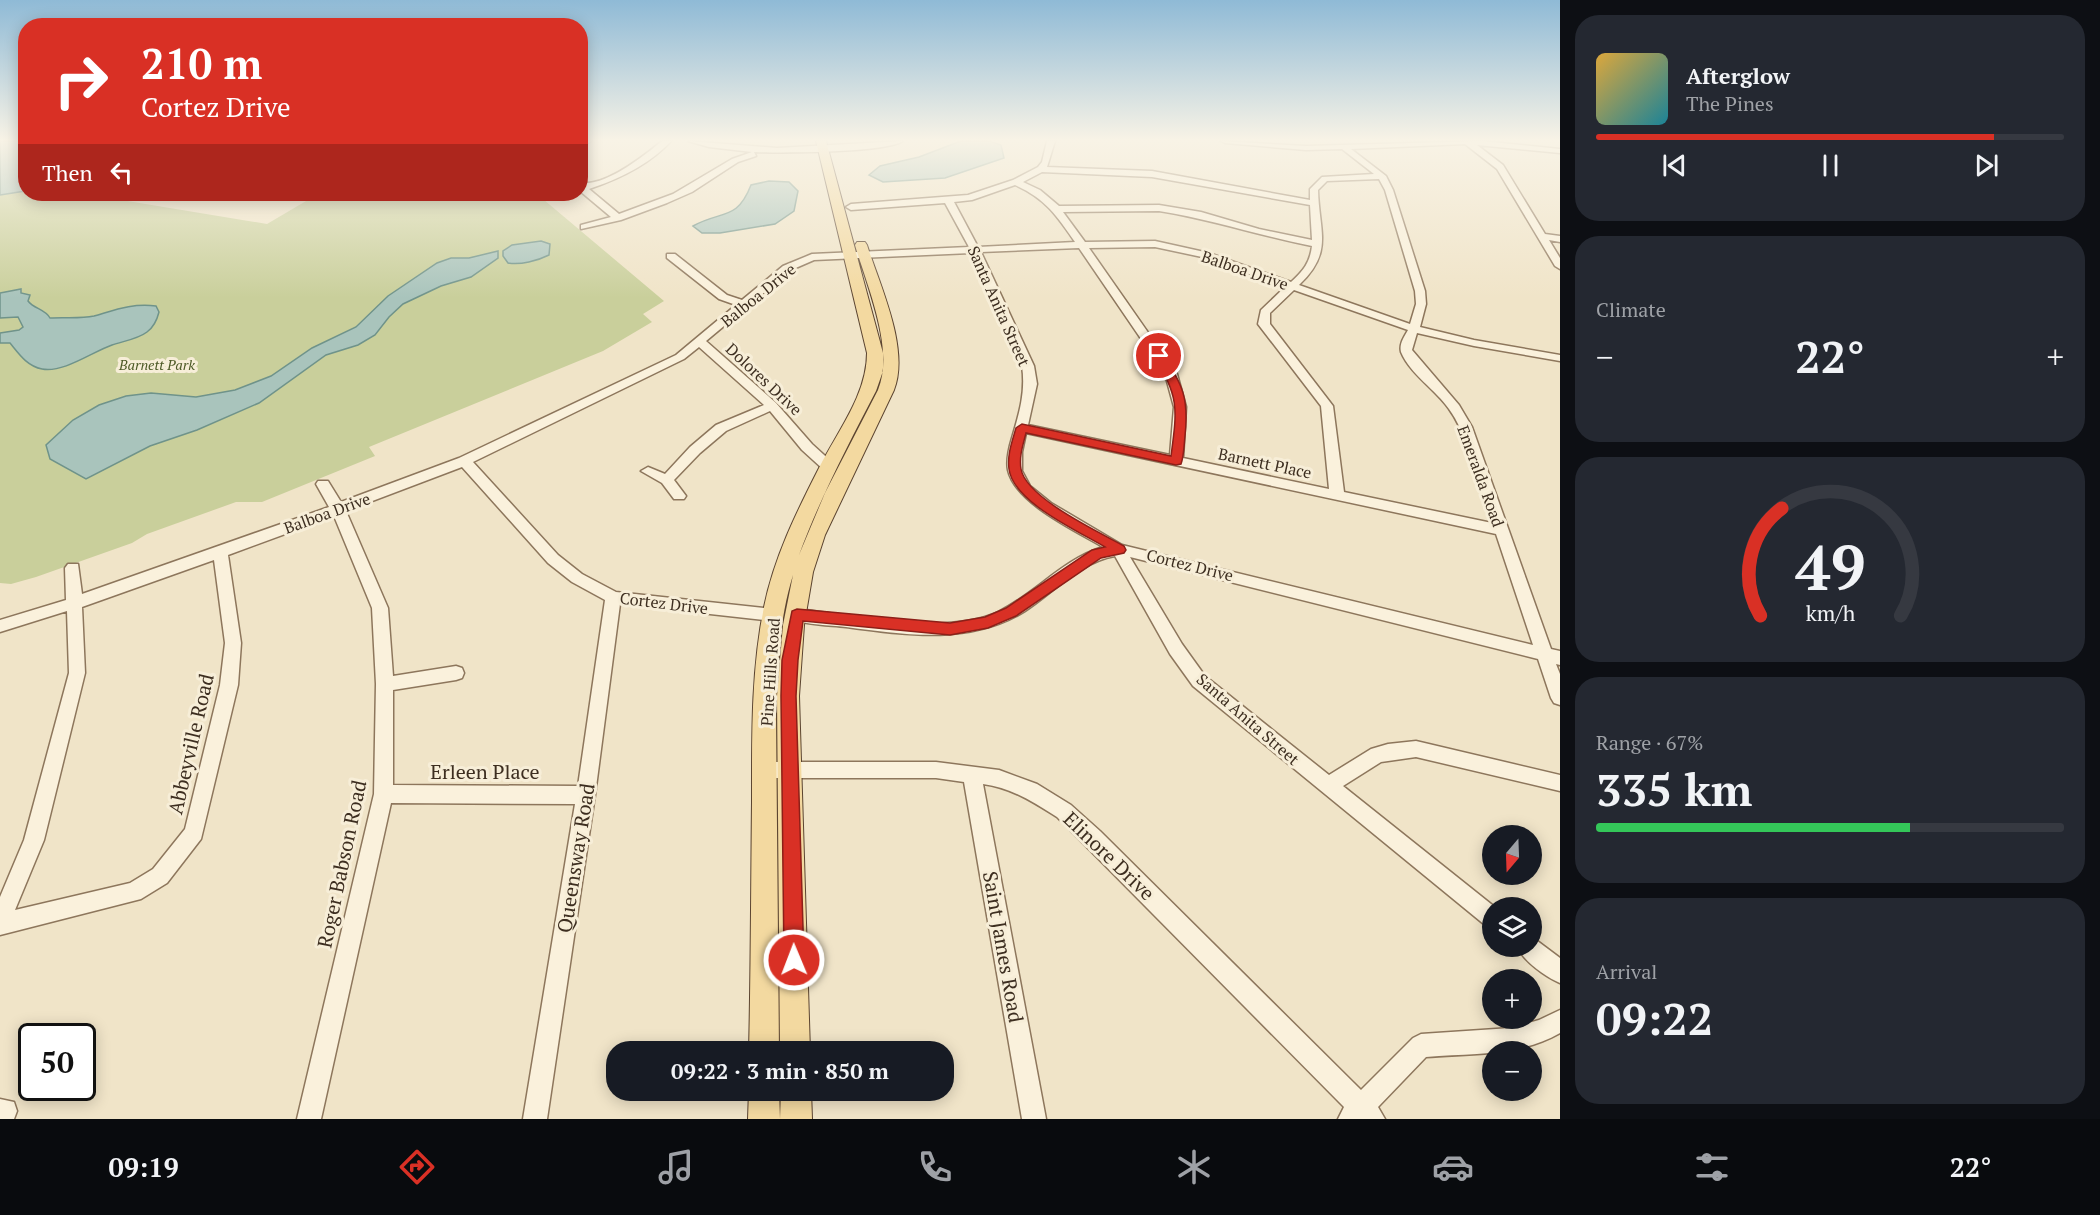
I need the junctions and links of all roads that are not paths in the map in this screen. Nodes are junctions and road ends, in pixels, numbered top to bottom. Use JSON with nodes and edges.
{"nodes":[{"id":1,"x":588,"y":193,"type":"edge"},
{"id":2,"x":680,"y":193,"type":"edge"},
{"id":3,"x":840,"y":193,"type":"edge"},
{"id":4,"x":845,"y":193,"type":"edge"},
{"id":5,"x":983,"y":193,"type":"edge"},
{"id":6,"x":1038,"y":193,"type":"edge"},
{"id":7,"x":1259,"y":193,"type":"edge"},
{"id":8,"x":1314,"y":193,"type":"edge"},
{"id":9,"x":1390,"y":193,"type":"edge"},
{"id":10,"x":1516,"y":193,"type":"edge"},
{"id":11,"x":948,"y":201,"type":"junction"},
{"id":12,"x":1313,"y":203,"type":"junction"},
{"id":13,"x":850,"y":207,"type":"junction"},
{"id":14,"x":1057,"y":209,"type":"junction"},
{"id":15,"x":618,"y":218,"type":"junction"},
{"id":16,"x":584,"y":227,"type":"dead end"},
{"id":17,"x":1542,"y":236,"type":"junction"},
{"id":18,"x":1560,"y":239,"type":"edge"},
{"id":19,"x":1317,"y":244,"type":"junction"},
{"id":20,"x":1083,"y":245,"type":"junction"},
{"id":21,"x":975,"y":250,"type":"junction"},
{"id":22,"x":856,"y":254,"type":"junction"},
{"id":23,"x":671,"y":256,"type":"dead end"},
{"id":24,"x":1560,"y":266,"type":"edge"},
{"id":25,"x":1291,"y":285,"type":"junction"},
{"id":26,"x":745,"y":305,"type":"junction"},
{"id":27,"x":1414,"y":328,"type":"junction"},
{"id":28,"x":700,"y":342,"type":"junction"},
{"id":29,"x":1560,"y":358,"type":"edge"},
{"id":30,"x":772,"y":405,"type":"junction"},
{"id":31,"x":1022,"y":428,"type":"junction"},
{"id":32,"x":464,"y":461,"type":"junction"},
{"id":33,"x":1176,"y":461,"type":"junction"},
{"id":34,"x":829,"y":467,"type":"junction"},
{"id":35,"x":648,"y":471,"type":"dead end"},
{"id":36,"x":667,"y":480,"type":"junction"},
{"id":37,"x":323,"y":484,"type":"dead end"},
{"id":38,"x":1337,"y":495,"type":"junction"},
{"id":39,"x":679,"y":496,"type":"dead end"},
{"id":40,"x":338,"y":509,"type":"junction"},
{"id":41,"x":1501,"y":530,"type":"junction"},
{"id":42,"x":1119,"y":550,"type":"junction"},
{"id":43,"x":220,"y":551,"type":"junction"},
{"id":44,"x":73,"y":568,"type":"dead end"},
{"id":45,"x":613,"y":597,"type":"junction"},
{"id":46,"x":75,"y":603,"type":"junction"},
{"id":47,"x":773,"y":615,"type":"junction"},
{"id":48,"x":797,"y":615,"type":"junction"},
{"id":49,"x":0,"y":626,"type":"edge"},
{"id":50,"x":1553,"y":656,"type":"edge"},
{"id":51,"x":456,"y":673,"type":"dead end"},
{"id":52,"x":385,"y":684,"type":"junction"},
{"id":53,"x":1560,"y":698,"type":"edge"},
{"id":54,"x":777,"y":769,"type":"junction"},
{"id":55,"x":972,"y":775,"type":"junction"},
{"id":56,"x":1560,"y":783,"type":"edge"},
{"id":57,"x":1327,"y":786,"type":"junction"},
{"id":58,"x":383,"y":794,"type":"junction"},
{"id":59,"x":586,"y":795,"type":"junction"},
{"id":60,"x":1482,"y":910,"type":"edge"},
{"id":61,"x":0,"y":923,"type":"edge"},
{"id":62,"x":1542,"y":957,"type":"edge"},
{"id":63,"x":1560,"y":972,"type":"edge"},
{"id":64,"x":1560,"y":1021,"type":"edge"},
{"id":65,"x":765,"y":1041,"type":"edge"},
{"id":66,"x":794,"y":1041,"type":"edge"},
{"id":67,"x":764,"y":1101,"type":"edge"},
{"id":68,"x":796,"y":1101,"type":"edge"},
{"id":69,"x":1361,"y":1115,"type":"edge"},
{"id":70,"x":309,"y":1119,"type":"edge"},
{"id":71,"x":535,"y":1119,"type":"edge"},
{"id":72,"x":764,"y":1119,"type":"edge"},
{"id":73,"x":796,"y":1119,"type":"edge"},
{"id":74,"x":1034,"y":1119,"type":"edge"}],
"edges":[{"from":1,"to":15,"type":"street"},
{"from":2,"to":15,"type":"street"},
{"from":3,"to":22,"type":"main road","name":"Pine Hills Road"},
{"from":4,"to":13,"type":"main road","name":"Pine Hills Road"},
{"from":5,"to":11,"type":"street"},
{"from":6,"to":14,"type":"street"},
{"from":7,"to":12,"type":"street"},
{"from":8,"to":12,"type":"street"},
{"from":9,"to":27,"type":"street","name":"Emeralda Road"},
{"from":10,"to":17,"type":"street"},
{"from":11,"to":13,"type":"street"},
{"from":11,"to":21,"type":"street","name":"Santa Anita Street"},
{"from":12,"to":19,"type":"street"},
{"from":13,"to":22,"type":"main road","name":"Pine Hills Road"},
{"from":14,"to":19,"type":"street"},
{"from":14,"to":20,"type":"street"},
{"from":15,"to":16,"type":"street"},
{"from":17,"to":18,"type":"street"},
{"from":17,"to":24,"type":"street"},
{"from":19,"to":25,"type":"street"},
{"from":20,"to":21,"type":"street","name":"Balboa Drive"},
{"from":20,"to":25,"type":"street","name":"Balboa Drive"},
{"from":20,"to":33,"type":"street"},
{"from":21,"to":22,"type":"street","name":"Balboa Drive"},
{"from":21,"to":31,"type":"street","name":"Santa Anita Street"},
{"from":22,"to":26,"type":"street","name":"Balboa Drive"},
{"from":22,"to":34,"type":"main road","name":"Pine Hills Road"},
{"from":22,"to":48,"type":"main road","name":"Pine Hills Road"},
{"from":23,"to":26,"type":"street"},
{"from":25,"to":27,"type":"street","name":"Balboa Drive"},
{"from":25,"to":38,"type":"street"},
{"from":26,"to":28,"type":"street","name":"Balboa Drive"},
{"from":27,"to":29,"type":"street","name":"Balboa Drive"},
{"from":27,"to":41,"type":"street","name":"Emeralda Road"},
{"from":28,"to":30,"type":"street","name":"Dolores Drive"},
{"from":28,"to":32,"type":"street","name":"Balboa Drive"},
{"from":30,"to":34,"type":"street","name":"Dolores Drive"},
{"from":30,"to":36,"type":"street"},
{"from":31,"to":33,"type":"street","name":"Barnett Place"},
{"from":31,"to":42,"type":"street","name":"Santa Anita Street"},
{"from":32,"to":40,"type":"street","name":"Balboa Drive"},
{"from":32,"to":45,"type":"street","name":"Cortez Drive"},
{"from":33,"to":38,"type":"street","name":"Barnett Place"},
{"from":34,"to":47,"type":"main road","name":"Pine Hills Road"},
{"from":35,"to":36,"type":"street"},
{"from":36,"to":39,"type":"street"},
{"from":37,"to":40,"type":"street","name":"Roger Babson Road"},
{"from":38,"to":41,"type":"street","name":"Barnett Place"},
{"from":40,"to":43,"type":"street","name":"Balboa Drive"},
{"from":40,"to":52,"type":"street","name":"Roger Babson Road"},
{"from":41,"to":50,"type":"street","name":"Emeralda Road"},
{"from":42,"to":48,"type":"street","name":"Cortez Drive"},
{"from":42,"to":50,"type":"street","name":"Cortez Drive"},
{"from":42,"to":57,"type":"street","name":"Santa Anita Street"},
{"from":43,"to":46,"type":"street","name":"Balboa Drive"},
{"from":43,"to":61,"type":"street","name":"Abbeyville Road"},
{"from":44,"to":46,"type":"street"},
{"from":45,"to":47,"type":"street","name":"Cortez Drive"},
{"from":45,"to":59,"type":"street","name":"Queensway Road"},
{"from":46,"to":49,"type":"street","name":"Balboa Drive"},
{"from":46,"to":61,"type":"street"},
{"from":47,"to":54,"type":"main road","name":"Pine Hills Road"},
{"from":48,"to":54,"type":"main road","name":"Pine Hills Road"},
{"from":50,"to":53,"type":"street","name":"Emeralda Road"},
{"from":51,"to":52,"type":"street"},
{"from":52,"to":58,"type":"street","name":"Roger Babson Road"},
{"from":54,"to":55,"type":"street","name":"Elinore Drive"},
{"from":54,"to":65,"type":"main road","name":"Pine Hills Road"},
{"from":54,"to":66,"type":"main road","name":"Pine Hills Road"},
{"from":55,"to":69,"type":"street","name":"Elinore Drive"},
{"from":55,"to":74,"type":"street","name":"Saint James Road"},
{"from":56,"to":57,"type":"street"},
{"from":57,"to":60,"type":"street","name":"Santa Anita Street"},
{"from":58,"to":59,"type":"street","name":"Erleen Place"},
{"from":58,"to":70,"type":"street","name":"Roger Babson Road"},
{"from":59,"to":71,"type":"street","name":"Queensway Road"},
{"from":62,"to":63,"type":"street"},
{"from":64,"to":69,"type":"street"},
{"from":67,"to":72,"type":"main road"},
{"from":68,"to":73,"type":"main road"}]}
